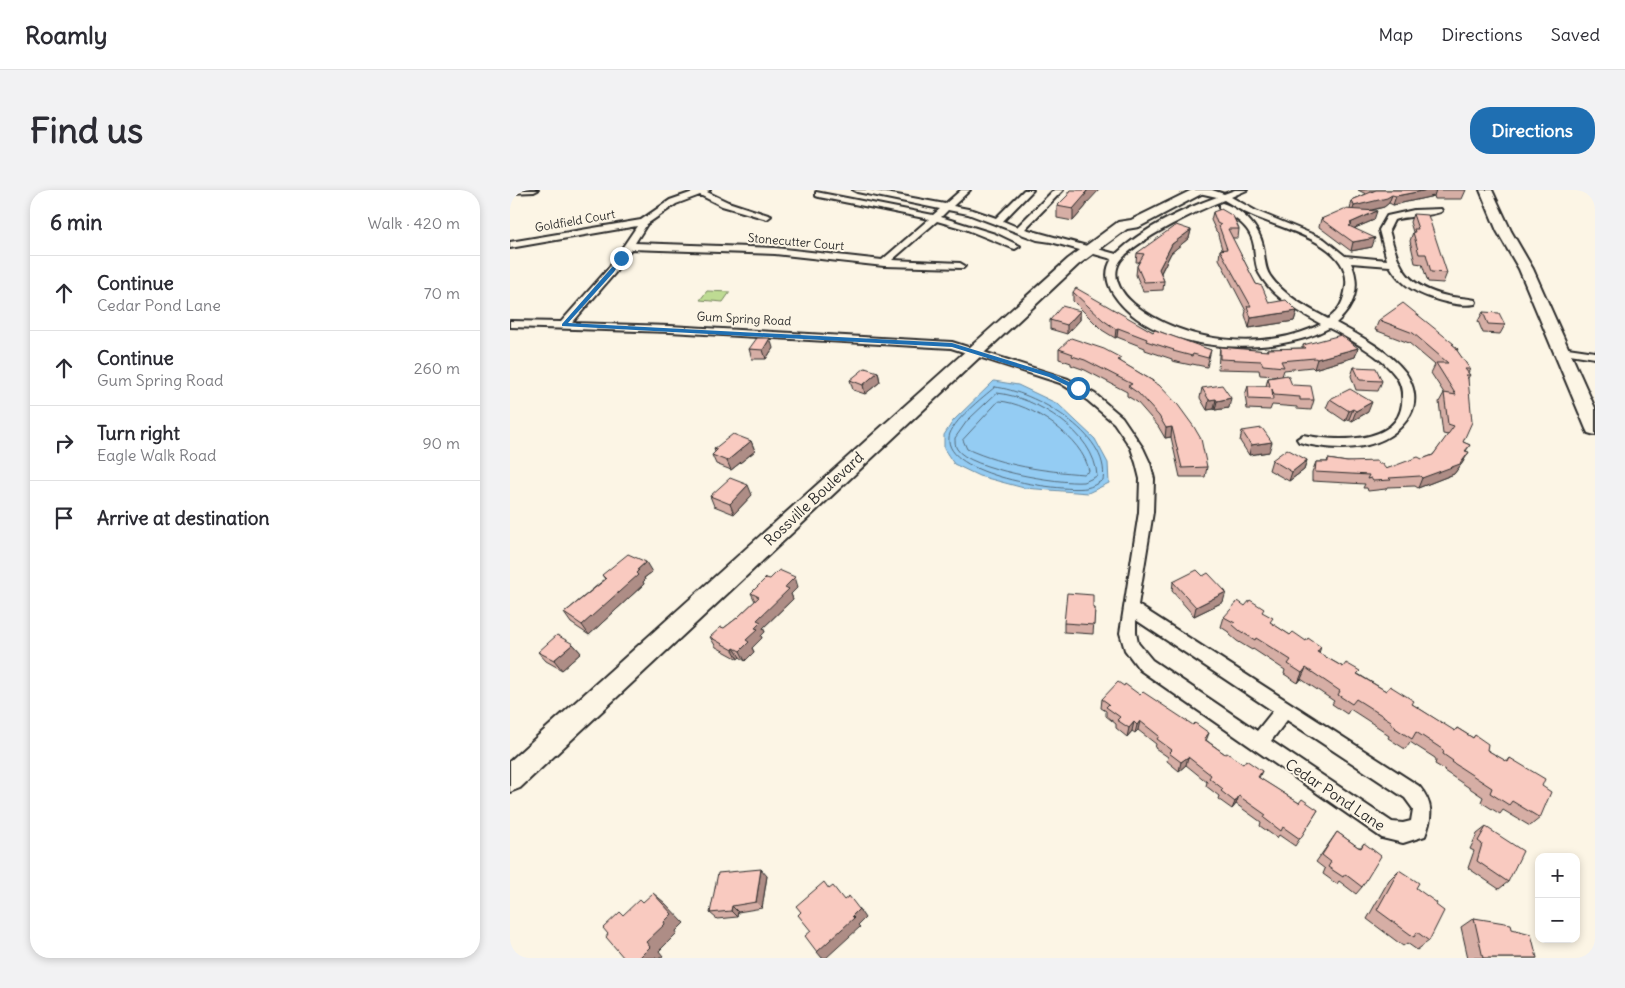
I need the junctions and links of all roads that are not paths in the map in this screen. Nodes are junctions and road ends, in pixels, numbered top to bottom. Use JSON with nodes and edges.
{"nodes":[{"id":1,"x":534,"y":190,"type":"edge"},
{"id":2,"x":902,"y":190,"type":"edge"},
{"id":3,"x":966,"y":190,"type":"edge"},
{"id":4,"x":1030,"y":190,"type":"edge"},
{"id":5,"x":1058,"y":190,"type":"edge"},
{"id":6,"x":1184,"y":190,"type":"edge"},
{"id":7,"x":1203,"y":190,"type":"edge"},
{"id":8,"x":1243,"y":190,"type":"edge"},
{"id":9,"x":1486,"y":190,"type":"edge"},
{"id":10,"x":510,"y":191,"type":"edge"},
{"id":11,"x":700,"y":191,"type":"edge"},
{"id":12,"x":864,"y":191,"type":"edge"},
{"id":13,"x":819,"y":194,"type":"dead end"},
{"id":14,"x":1224,"y":196,"type":"junction"},
{"id":15,"x":892,"y":197,"type":"junction"},
{"id":16,"x":1212,"y":200,"type":"junction"},
{"id":17,"x":946,"y":207,"type":"junction"},
{"id":18,"x":1438,"y":211,"type":"dead end"},
{"id":19,"x":1252,"y":212,"type":"junction"},
{"id":20,"x":767,"y":216,"type":"dead end"},
{"id":21,"x":1238,"y":216,"type":"junction"},
{"id":22,"x":1513,"y":216,"type":"dead end"},
{"id":23,"x":934,"y":217,"type":"junction"},
{"id":24,"x":998,"y":221,"type":"junction"},
{"id":25,"x":644,"y":222,"type":"junction"},
{"id":26,"x":1123,"y":225,"type":"junction"},
{"id":27,"x":1020,"y":230,"type":"junction"},
{"id":28,"x":510,"y":245,"type":"edge"},
{"id":29,"x":628,"y":246,"type":"junction"},
{"id":30,"x":1015,"y":246,"type":"dead end"},
{"id":31,"x":1084,"y":252,"type":"junction"},
{"id":32,"x":1345,"y":259,"type":"junction"},
{"id":33,"x":1115,"y":261,"type":"junction"},
{"id":34,"x":884,"y":263,"type":"junction"},
{"id":35,"x":960,"y":266,"type":"dead end"},
{"id":36,"x":1396,"y":267,"type":"junction"},
{"id":37,"x":1526,"y":269,"type":"junction"},
{"id":38,"x":1358,"y":274,"type":"junction"},
{"id":39,"x":1471,"y":302,"type":"dead end"},
{"id":40,"x":510,"y":324,"type":"edge"},
{"id":41,"x":564,"y":325,"type":"junction"},
{"id":42,"x":1330,"y":325,"type":"junction"},
{"id":43,"x":1561,"y":350,"type":"junction"},
{"id":44,"x":975,"y":351,"type":"junction"},
{"id":45,"x":1595,"y":355,"type":"edge"},
{"id":46,"x":1595,"y":428,"type":"edge"},
{"id":47,"x":1303,"y":439,"type":"dead end"},
{"id":48,"x":1130,"y":608,"type":"junction"},
{"id":49,"x":1285,"y":709,"type":"junction"},
{"id":50,"x":1259,"y":743,"type":"junction"},
{"id":51,"x":510,"y":779,"type":"edge"}],
"edges":[{"from":1,"to":10,"type":"street"},
{"from":2,"to":15,"type":"street"},
{"from":3,"to":17,"type":"street"},
{"from":4,"to":24,"type":"street"},
{"from":5,"to":27,"type":"street"},
{"from":6,"to":26,"type":"main road","name":"Rossville Boulevard"},
{"from":7,"to":14,"type":"street"},
{"from":7,"to":16,"type":"street"},
{"from":7,"to":26,"type":"main road","name":"Rossville Boulevard"},
{"from":8,"to":14,"type":"street"},
{"from":9,"to":37,"type":"main road"},
{"from":11,"to":20,"type":"street"},
{"from":11,"to":25,"type":"street"},
{"from":12,"to":15,"type":"street"},
{"from":13,"to":23,"type":"street"},
{"from":14,"to":16,"type":"street"},
{"from":14,"to":19,"type":"street"},
{"from":15,"to":17,"type":"street"},
{"from":16,"to":21,"type":"street"},
{"from":16,"to":33,"type":"street"},
{"from":17,"to":23,"type":"street"},
{"from":17,"to":24,"type":"street"},
{"from":18,"to":36,"type":"street"},
{"from":19,"to":21,"type":"street"},
{"from":19,"to":32,"type":"street"},
{"from":21,"to":42,"type":"street"},
{"from":22,"to":37,"type":"main road"},
{"from":23,"to":30,"type":"street"},
{"from":23,"to":34,"type":"street"},
{"from":24,"to":27,"type":"street"},
{"from":25,"to":28,"type":"street","name":"Goldfield Court"},
{"from":25,"to":29,"type":"street"},
{"from":26,"to":31,"type":"main road","name":"Rossville Boulevard"},
{"from":27,"to":31,"type":"street"},
{"from":29,"to":34,"type":"street","name":"Stonecutter Court"},
{"from":29,"to":41,"type":"street"},
{"from":31,"to":33,"type":"street"},
{"from":31,"to":44,"type":"main road","name":"Rossville Boulevard"},
{"from":32,"to":36,"type":"street"},
{"from":32,"to":38,"type":"street"},
{"from":33,"to":42,"type":"street"},
{"from":34,"to":35,"type":"street","name":"Stonecutter Court"},
{"from":36,"to":38,"type":"street"},
{"from":36,"to":39,"type":"street"},
{"from":37,"to":43,"type":"main road"},
{"from":38,"to":42,"type":"street"},
{"from":40,"to":41,"type":"street","name":"Gum Spring Road"},
{"from":41,"to":44,"type":"street","name":"Gum Spring Road"},
{"from":42,"to":47,"type":"street"},
{"from":43,"to":45,"type":"street"},
{"from":43,"to":46,"type":"main road"},
{"from":44,"to":48,"type":"street","name":"Cedar Pond Lane"},
{"from":44,"to":51,"type":"main road","name":"Rossville Boulevard"},
{"from":48,"to":49,"type":"street","name":"Cedar Pond Lane"},
{"from":48,"to":50,"type":"street","name":"Cedar Pond Lane"},
{"from":49,"to":50,"type":"street"},
{"from":49,"to":50,"type":"street","name":"Cedar Pond Lane"}]}
